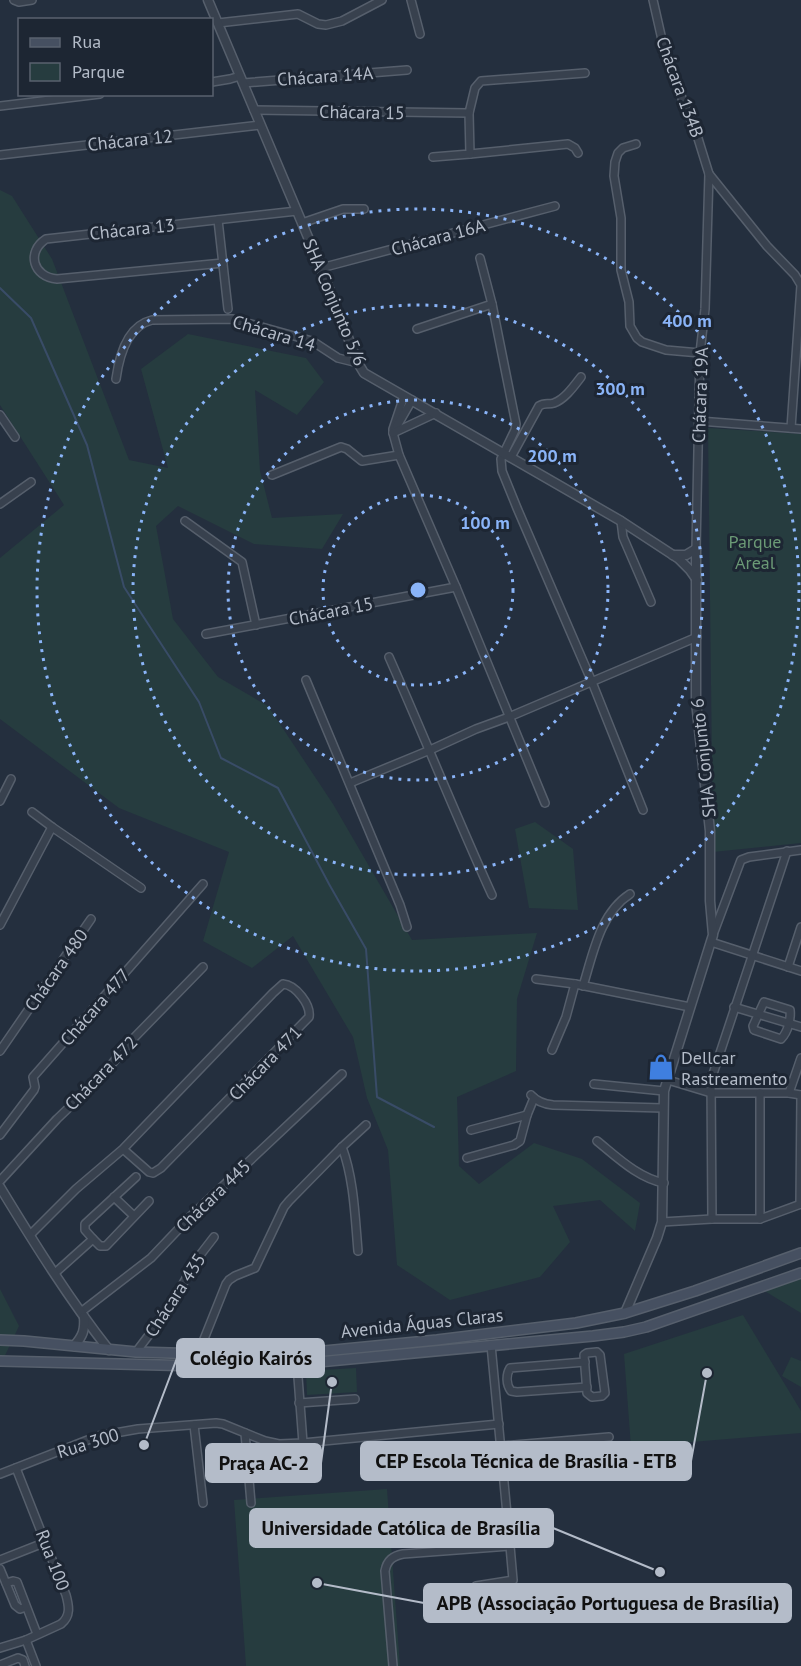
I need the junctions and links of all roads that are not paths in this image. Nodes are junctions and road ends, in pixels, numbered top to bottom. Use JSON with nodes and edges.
{"nodes":[{"id":1,"x":14,"y":0,"type":"edge"},
{"id":2,"x":32,"y":0,"type":"edge"},
{"id":3,"x":208,"y":0,"type":"edge"},
{"id":4,"x":382,"y":0,"type":"edge"},
{"id":5,"x":411,"y":0,"type":"edge"},
{"id":6,"x":653,"y":0,"type":"edge"},
{"id":7,"x":222,"y":22,"type":"junction"},
{"id":8,"x":420,"y":34,"type":"dead end"},
{"id":9,"x":407,"y":70,"type":"dead end"},
{"id":10,"x":585,"y":73,"type":"dead end"},
{"id":11,"x":242,"y":79,"type":"junction"},
{"id":12,"x":213,"y":82,"type":"edge"},
{"id":13,"x":83,"y":96,"type":"edge"},
{"id":14,"x":0,"y":106,"type":"edge"},
{"id":15,"x":254,"y":110,"type":"junction"},
{"id":16,"x":469,"y":114,"type":"junction"},
{"id":17,"x":260,"y":125,"type":"junction"},
{"id":18,"x":636,"y":144,"type":"dead end"},
{"id":19,"x":578,"y":153,"type":"dead end"},
{"id":20,"x":470,"y":154,"type":"junction"},
{"id":21,"x":0,"y":155,"type":"edge"},
{"id":22,"x":433,"y":157,"type":"dead end"},
{"id":23,"x":709,"y":174,"type":"junction"},
{"id":24,"x":555,"y":206,"type":"dead end"},
{"id":25,"x":364,"y":209,"type":"dead end"},
{"id":26,"x":297,"y":211,"type":"junction"},
{"id":27,"x":218,"y":220,"type":"junction"},
{"id":28,"x":302,"y":223,"type":"junction"},
{"id":29,"x":480,"y":258,"type":"dead end"},
{"id":30,"x":223,"y":263,"type":"junction"},
{"id":31,"x":321,"y":268,"type":"junction"},
{"id":32,"x":800,"y":300,"type":"edge"},
{"id":33,"x":492,"y":304,"type":"junction"},
{"id":34,"x":228,"y":309,"type":"dead end"},
{"id":35,"x":417,"y":328,"type":"dead end"},
{"id":36,"x":799,"y":339,"type":"edge"},
{"id":37,"x":700,"y":353,"type":"junction"},
{"id":38,"x":358,"y":363,"type":"junction"},
{"id":39,"x":580,"y":377,"type":"dead end"},
{"id":40,"x":116,"y":379,"type":"dead end"},
{"id":41,"x":408,"y":398,"type":"junction"},
{"id":42,"x":436,"y":413,"type":"junction"},
{"id":43,"x":0,"y":415,"type":"edge"},
{"id":44,"x":699,"y":421,"type":"junction"},
{"id":45,"x":791,"y":428,"type":"junction"},
{"id":46,"x":801,"y":429,"type":"edge"},
{"id":47,"x":393,"y":433,"type":"junction"},
{"id":48,"x":15,"y":437,"type":"dead end"},
{"id":49,"x":399,"y":455,"type":"junction"},
{"id":50,"x":507,"y":455,"type":"junction"},
{"id":51,"x":272,"y":475,"type":"dead end"},
{"id":52,"x":31,"y":482,"type":"dead end"},
{"id":53,"x":0,"y":504,"type":"edge"},
{"id":54,"x":185,"y":521,"type":"dead end"},
{"id":55,"x":621,"y":521,"type":"junction"},
{"id":56,"x":696,"y":549,"type":"junction"},
{"id":57,"x":673,"y":555,"type":"junction"},
{"id":58,"x":697,"y":580,"type":"junction"},
{"id":59,"x":456,"y":587,"type":"junction"},
{"id":60,"x":651,"y":602,"type":"dead end"},
{"id":61,"x":256,"y":625,"type":"junction"},
{"id":62,"x":206,"y":634,"type":"dead end"},
{"id":63,"x":697,"y":637,"type":"junction"},
{"id":64,"x":389,"y":657,"type":"dead end"},
{"id":65,"x":306,"y":680,"type":"dead end"},
{"id":66,"x":592,"y":682,"type":"junction"},
{"id":67,"x":509,"y":717,"type":"junction"},
{"id":68,"x":430,"y":750,"type":"junction"},
{"id":69,"x":11,"y":779,"type":"dead end"},
{"id":70,"x":350,"y":783,"type":"junction"},
{"id":71,"x":0,"y":801,"type":"edge"},
{"id":72,"x":545,"y":803,"type":"dead end"},
{"id":73,"x":643,"y":810,"type":"dead end"},
{"id":74,"x":32,"y":812,"type":"dead end"},
{"id":75,"x":52,"y":827,"type":"junction"},
{"id":76,"x":801,"y":850,"type":"edge"},
{"id":77,"x":787,"y":851,"type":"junction"},
{"id":78,"x":203,"y":884,"type":"dead end"},
{"id":79,"x":141,"y":888,"type":"dead end"},
{"id":80,"x":630,"y":894,"type":"dead end"},
{"id":81,"x":492,"y":895,"type":"dead end"},
{"id":82,"x":91,"y":919,"type":"dead end"},
{"id":83,"x":0,"y":925,"type":"edge"},
{"id":84,"x":407,"y":927,"type":"dead end"},
{"id":85,"x":801,"y":927,"type":"edge"},
{"id":86,"x":712,"y":939,"type":"junction"},
{"id":87,"x":752,"y":954,"type":"junction"},
{"id":88,"x":203,"y":967,"type":"dead end"},
{"id":89,"x":788,"y":967,"type":"junction"},
{"id":90,"x":801,"y":971,"type":"edge"},
{"id":91,"x":536,"y":979,"type":"dead end"},
{"id":92,"x":579,"y":985,"type":"junction"},
{"id":93,"x":690,"y":1007,"type":"junction"},
{"id":94,"x":734,"y":1007,"type":"junction"},
{"id":95,"x":758,"y":1015,"type":"junction"},
{"id":96,"x":789,"y":1024,"type":"junction"},
{"id":97,"x":801,"y":1028,"type":"edge"},
{"id":98,"x":552,"y":1050,"type":"dead end"},
{"id":99,"x":0,"y":1051,"type":"edge"},
{"id":100,"x":801,"y":1058,"type":"edge"},
{"id":101,"x":342,"y":1074,"type":"dead end"},
{"id":102,"x":668,"y":1080,"type":"junction"},
{"id":103,"x":594,"y":1084,"type":"dead end"},
{"id":104,"x":664,"y":1091,"type":"junction"},
{"id":105,"x":711,"y":1093,"type":"junction"},
{"id":106,"x":760,"y":1093,"type":"junction"},
{"id":107,"x":789,"y":1093,"type":"junction"},
{"id":108,"x":801,"y":1095,"type":"edge"},
{"id":109,"x":663,"y":1108,"type":"junction"},
{"id":110,"x":527,"y":1115,"type":"junction"},
{"id":111,"x":366,"y":1125,"type":"dead end"},
{"id":112,"x":471,"y":1130,"type":"dead end"},
{"id":113,"x":0,"y":1135,"type":"edge"},
{"id":114,"x":597,"y":1141,"type":"dead end"},
{"id":115,"x":342,"y":1147,"type":"junction"},
{"id":116,"x":123,"y":1149,"type":"junction"},
{"id":117,"x":467,"y":1158,"type":"dead end"},
{"id":118,"x":135,"y":1177,"type":"dead end"},
{"id":119,"x":0,"y":1181,"type":"edge"},
{"id":120,"x":664,"y":1183,"type":"junction"},
{"id":121,"x":0,"y":1187,"type":"edge"},
{"id":122,"x":114,"y":1197,"type":"junction"},
{"id":123,"x":150,"y":1200,"type":"dead end"},
{"id":124,"x":800,"y":1204,"type":"edge"},
{"id":125,"x":134,"y":1216,"type":"junction"},
{"id":126,"x":760,"y":1218,"type":"junction"},
{"id":127,"x":712,"y":1219,"type":"junction"},
{"id":128,"x":662,"y":1222,"type":"junction"},
{"id":129,"x":30,"y":1235,"type":"junction"},
{"id":130,"x":214,"y":1237,"type":"dead end"},
{"id":131,"x":93,"y":1239,"type":"junction"},
{"id":132,"x":358,"y":1251,"type":"dead end"},
{"id":133,"x":801,"y":1253,"type":"edge"},
{"id":134,"x":55,"y":1273,"type":"junction"},
{"id":135,"x":801,"y":1273,"type":"edge"},
{"id":136,"x":695,"y":1291,"type":"junction"},
{"id":137,"x":631,"y":1300,"type":"junction"},
{"id":138,"x":698,"y":1309,"type":"junction"},
{"id":139,"x":635,"y":1310,"type":"junction"},
{"id":140,"x":83,"y":1314,"type":"junction"},
{"id":141,"x":625,"y":1314,"type":"junction"},
{"id":142,"x":592,"y":1319,"type":"junction"},
{"id":143,"x":593,"y":1336,"type":"junction"},
{"id":144,"x":0,"y":1340,"type":"edge"},
{"id":145,"x":491,"y":1345,"type":"junction"},
{"id":146,"x":74,"y":1346,"type":"junction"},
{"id":147,"x":110,"y":1350,"type":"junction"},
{"id":148,"x":136,"y":1352,"type":"junction"},
{"id":149,"x":198,"y":1354,"type":"junction"},
{"id":150,"x":239,"y":1355,"type":"junction"},
{"id":151,"x":0,"y":1361,"type":"edge"},
{"id":152,"x":585,"y":1362,"type":"junction"},
{"id":153,"x":99,"y":1363,"type":"junction"},
{"id":154,"x":297,"y":1364,"type":"junction"},
{"id":155,"x":239,"y":1367,"type":"junction"},
{"id":156,"x":507,"y":1381,"type":"junction"},
{"id":157,"x":495,"y":1383,"type":"junction"},
{"id":158,"x":587,"y":1387,"type":"junction"},
{"id":159,"x":355,"y":1398,"type":"dead end"},
{"id":160,"x":299,"y":1403,"type":"junction"},
{"id":161,"x":499,"y":1424,"type":"junction"},
{"id":162,"x":194,"y":1425,"type":"junction"},
{"id":163,"x":245,"y":1433,"type":"junction"},
{"id":164,"x":609,"y":1437,"type":"dead end"},
{"id":165,"x":303,"y":1443,"type":"junction"},
{"id":166,"x":501,"y":1446,"type":"junction"},
{"id":167,"x":16,"y":1468,"type":"junction"},
{"id":168,"x":0,"y":1474,"type":"edge"},
{"id":169,"x":203,"y":1503,"type":"dead end"},
{"id":170,"x":251,"y":1503,"type":"dead end"},
{"id":171,"x":46,"y":1542,"type":"junction"},
{"id":172,"x":510,"y":1546,"type":"junction"},
{"id":173,"x":0,"y":1560,"type":"edge"},
{"id":174,"x":0,"y":1569,"type":"edge"},
{"id":175,"x":476,"y":1586,"type":"dead end"},
{"id":176,"x":37,"y":1634,"type":"junction"},
{"id":177,"x":26,"y":1640,"type":"junction"},
{"id":178,"x":0,"y":1648,"type":"edge"},
{"id":179,"x":0,"y":1665,"type":"edge"},
{"id":180,"x":25,"y":1666,"type":"edge"},
{"id":181,"x":36,"y":1666,"type":"edge"},
{"id":182,"x":393,"y":1666,"type":"edge"}],
"edges":[{"from":1,"to":2,"type":"street"},
{"from":3,"to":7,"type":"street","name":"SHA Conjunto 5/6"},
{"from":4,"to":7,"type":"street"},
{"from":5,"to":8,"type":"street"},
{"from":6,"to":23,"type":"street","name":"Chácara 134B"},
{"from":7,"to":11,"type":"street","name":"SHA Conjunto 5/6"},
{"from":9,"to":11,"type":"street","name":"Chácara 14A"},
{"from":10,"to":16,"type":"street"},
{"from":11,"to":12,"type":"street"},
{"from":11,"to":15,"type":"street","name":"SHA Conjunto 5/6"},
{"from":13,"to":14,"type":"street"},
{"from":15,"to":16,"type":"street","name":"Chácara 15"},
{"from":15,"to":17,"type":"street","name":"SHA Conjunto 5/6"},
{"from":16,"to":20,"type":"street"},
{"from":17,"to":21,"type":"street","name":"Chácara 12"},
{"from":17,"to":26,"type":"street","name":"SHA Conjunto 5/6"},
{"from":18,"to":37,"type":"street"},
{"from":19,"to":20,"type":"street"},
{"from":20,"to":22,"type":"street"},
{"from":23,"to":32,"type":"street"},
{"from":23,"to":37,"type":"street","name":"Chácara 19A"},
{"from":24,"to":31,"type":"street","name":"Chácara 16A"},
{"from":25,"to":28,"type":"street"},
{"from":26,"to":27,"type":"street","name":"Chácara 13"},
{"from":26,"to":28,"type":"street","name":"SHA Conjunto 5/6"},
{"from":27,"to":30,"type":"street"},
{"from":27,"to":30,"type":"street","name":"Chácara 13"},
{"from":28,"to":31,"type":"street","name":"SHA Conjunto 5/6"},
{"from":29,"to":33,"type":"street"},
{"from":30,"to":34,"type":"street"},
{"from":31,"to":38,"type":"street","name":"SHA Conjunto 5/6"},
{"from":32,"to":36,"type":"street"},
{"from":33,"to":35,"type":"street"},
{"from":33,"to":50,"type":"street"},
{"from":36,"to":45,"type":"street"},
{"from":37,"to":44,"type":"street","name":"Chácara 19A"},
{"from":38,"to":40,"type":"street","name":"Chácara 14"},
{"from":38,"to":41,"type":"street","name":"SHA Conjunto 5/6"},
{"from":39,"to":50,"type":"street"},
{"from":41,"to":42,"type":"street","name":"SHA Conjunto 5/6"},
{"from":41,"to":47,"type":"street"},
{"from":42,"to":47,"type":"street"},
{"from":42,"to":50,"type":"street","name":"SHA Conjunto 5/6"},
{"from":43,"to":48,"type":"street"},
{"from":44,"to":45,"type":"street"},
{"from":44,"to":56,"type":"street","name":"Chácara 19A"},
{"from":45,"to":46,"type":"street"},
{"from":47,"to":49,"type":"street"},
{"from":49,"to":51,"type":"street"},
{"from":49,"to":59,"type":"street"},
{"from":50,"to":55,"type":"street","name":"SHA Conjunto 5/6"},
{"from":50,"to":66,"type":"street"},
{"from":52,"to":53,"type":"street"},
{"from":54,"to":61,"type":"street"},
{"from":55,"to":57,"type":"street","name":"SHA Conjunto 5/6"},
{"from":55,"to":60,"type":"street"},
{"from":56,"to":57,"type":"street"},
{"from":56,"to":58,"type":"street","name":"Chácara 19A"},
{"from":57,"to":58,"type":"street","name":"SHA Conjunto 5/6"},
{"from":58,"to":63,"type":"street","name":"SHA Conjunto 6"},
{"from":59,"to":61,"type":"street","name":"Chácara 15"},
{"from":59,"to":67,"type":"street"},
{"from":61,"to":62,"type":"street","name":"Chácara 15"},
{"from":63,"to":66,"type":"street"},
{"from":63,"to":86,"type":"street","name":"SHA Conjunto 6"},
{"from":64,"to":68,"type":"street"},
{"from":65,"to":70,"type":"street"},
{"from":66,"to":67,"type":"street"},
{"from":66,"to":73,"type":"street"},
{"from":67,"to":68,"type":"street"},
{"from":67,"to":72,"type":"street"},
{"from":68,"to":70,"type":"street"},
{"from":68,"to":81,"type":"street"},
{"from":69,"to":71,"type":"street"},
{"from":70,"to":84,"type":"street"},
{"from":74,"to":75,"type":"street"},
{"from":75,"to":79,"type":"street"},
{"from":75,"to":83,"type":"street"},
{"from":76,"to":77,"type":"street"},
{"from":77,"to":86,"type":"street"},
{"from":77,"to":87,"type":"street"},
{"from":78,"to":113,"type":"street","name":"Chácara 477"},
{"from":80,"to":92,"type":"street"},
{"from":82,"to":99,"type":"street","name":"Chácara 480"},
{"from":85,"to":89,"type":"street"},
{"from":86,"to":87,"type":"street"},
{"from":86,"to":93,"type":"street"},
{"from":87,"to":89,"type":"street"},
{"from":87,"to":94,"type":"street"},
{"from":88,"to":119,"type":"street","name":"Chácara 472"},
{"from":89,"to":90,"type":"street"},
{"from":91,"to":92,"type":"street"},
{"from":92,"to":93,"type":"street"},
{"from":92,"to":98,"type":"street"},
{"from":93,"to":102,"type":"street"},
{"from":94,"to":95,"type":"street"},
{"from":94,"to":105,"type":"street"},
{"from":95,"to":96,"type":"street"},
{"from":95,"to":96,"type":"street"},
{"from":95,"to":96,"type":"street"},
{"from":96,"to":97,"type":"street"},
{"from":100,"to":107,"type":"street"},
{"from":101,"to":140,"type":"street","name":"Chácara 445"},
{"from":102,"to":104,"type":"street"},
{"from":102,"to":105,"type":"street"},
{"from":103,"to":104,"type":"street"},
{"from":104,"to":109,"type":"street"},
{"from":105,"to":106,"type":"street"},
{"from":105,"to":127,"type":"street"},
{"from":106,"to":107,"type":"street"},
{"from":106,"to":126,"type":"street"},
{"from":107,"to":108,"type":"street"},
{"from":108,"to":124,"type":"street"},
{"from":109,"to":110,"type":"street"},
{"from":109,"to":120,"type":"street"},
{"from":110,"to":112,"type":"street"},
{"from":110,"to":117,"type":"street"},
{"from":111,"to":115,"type":"street"},
{"from":114,"to":120,"type":"street"},
{"from":115,"to":132,"type":"street"},
{"from":115,"to":149,"type":"street"},
{"from":116,"to":116,"type":"street","name":"Chácara 471"},
{"from":116,"to":129,"type":"street","name":"Chácara 471"},
{"from":118,"to":122,"type":"street"},
{"from":120,"to":128,"type":"street"},
{"from":121,"to":129,"type":"street"},
{"from":122,"to":125,"type":"street"},
{"from":122,"to":131,"type":"street"},
{"from":123,"to":125,"type":"street"},
{"from":124,"to":126,"type":"street"},
{"from":125,"to":131,"type":"street"},
{"from":126,"to":127,"type":"street"},
{"from":127,"to":128,"type":"street"},
{"from":128,"to":137,"type":"street"},
{"from":129,"to":134,"type":"street"},
{"from":130,"to":148,"type":"street","name":"Chácara 435"},
{"from":131,"to":134,"type":"street"},
{"from":133,"to":136,"type":"main road","name":"Avenida Águas Claras"},
{"from":134,"to":140,"type":"street"},
{"from":135,"to":138,"type":"main road","name":"Avenida Águas Claras"},
{"from":136,"to":138,"type":"main road"},
{"from":136,"to":139,"type":"main road","name":"Avenida Águas Claras"},
{"from":137,"to":139,"type":"street"},
{"from":137,"to":141,"type":"street"},
{"from":138,"to":143,"type":"main road","name":"Avenida Águas Claras"},
{"from":139,"to":141,"type":"main road","name":"Avenida Águas Claras"},
{"from":140,"to":146,"type":"street"},
{"from":140,"to":147,"type":"street"},
{"from":141,"to":142,"type":"main road","name":"Avenida Águas Claras"},
{"from":142,"to":143,"type":"main road"},
{"from":142,"to":150,"type":"main road","name":"Avenida Águas Claras"},
{"from":143,"to":145,"type":"main road","name":"Avenida Águas Claras"},
{"from":144,"to":146,"type":"main road","name":"Avenida Águas Claras"},
{"from":145,"to":154,"type":"main road","name":"Avenida Águas Claras"},
{"from":145,"to":157,"type":"street"},
{"from":146,"to":147,"type":"main road","name":"Avenida Águas Claras"},
{"from":147,"to":148,"type":"main road","name":"Avenida Águas Claras"},
{"from":147,"to":153,"type":"main road"},
{"from":148,"to":149,"type":"main road","name":"Avenida Águas Claras"},
{"from":149,"to":150,"type":"main road","name":"Avenida Águas Claras"},
{"from":150,"to":155,"type":"main road"},
{"from":151,"to":153,"type":"main road","name":"Avenida Águas Claras"},
{"from":152,"to":156,"type":"street"},
{"from":152,"to":158,"type":"street"},
{"from":152,"to":158,"type":"street"},
{"from":153,"to":155,"type":"main road","name":"Avenida Águas Claras"},
{"from":154,"to":155,"type":"main road","name":"Avenida Águas Claras"},
{"from":154,"to":160,"type":"street"},
{"from":156,"to":157,"type":"street"},
{"from":156,"to":158,"type":"street"},
{"from":157,"to":161,"type":"street"},
{"from":159,"to":160,"type":"street"},
{"from":160,"to":165,"type":"street"},
{"from":161,"to":165,"type":"street","name":"Rua 300"},
{"from":161,"to":166,"type":"street"},
{"from":162,"to":163,"type":"street","name":"Rua 300"},
{"from":162,"to":167,"type":"street","name":"Rua 300"},
{"from":162,"to":169,"type":"street"},
{"from":163,"to":165,"type":"street","name":"Rua 300"},
{"from":163,"to":170,"type":"street"},
{"from":164,"to":166,"type":"street"},
{"from":166,"to":172,"type":"street"},
{"from":167,"to":168,"type":"street","name":"Rua 300"},
{"from":167,"to":171,"type":"street","name":"Rua 100"},
{"from":171,"to":173,"type":"street"},
{"from":171,"to":176,"type":"street","name":"Rua 100"},
{"from":172,"to":175,"type":"street"},
{"from":172,"to":182,"type":"street"},
{"from":174,"to":176,"type":"street"},
{"from":176,"to":177,"type":"street","name":"Rua 100"},
{"from":177,"to":178,"type":"street","name":"Rua 100"},
{"from":177,"to":181,"type":"street"},
{"from":179,"to":180,"type":"street"}]}
